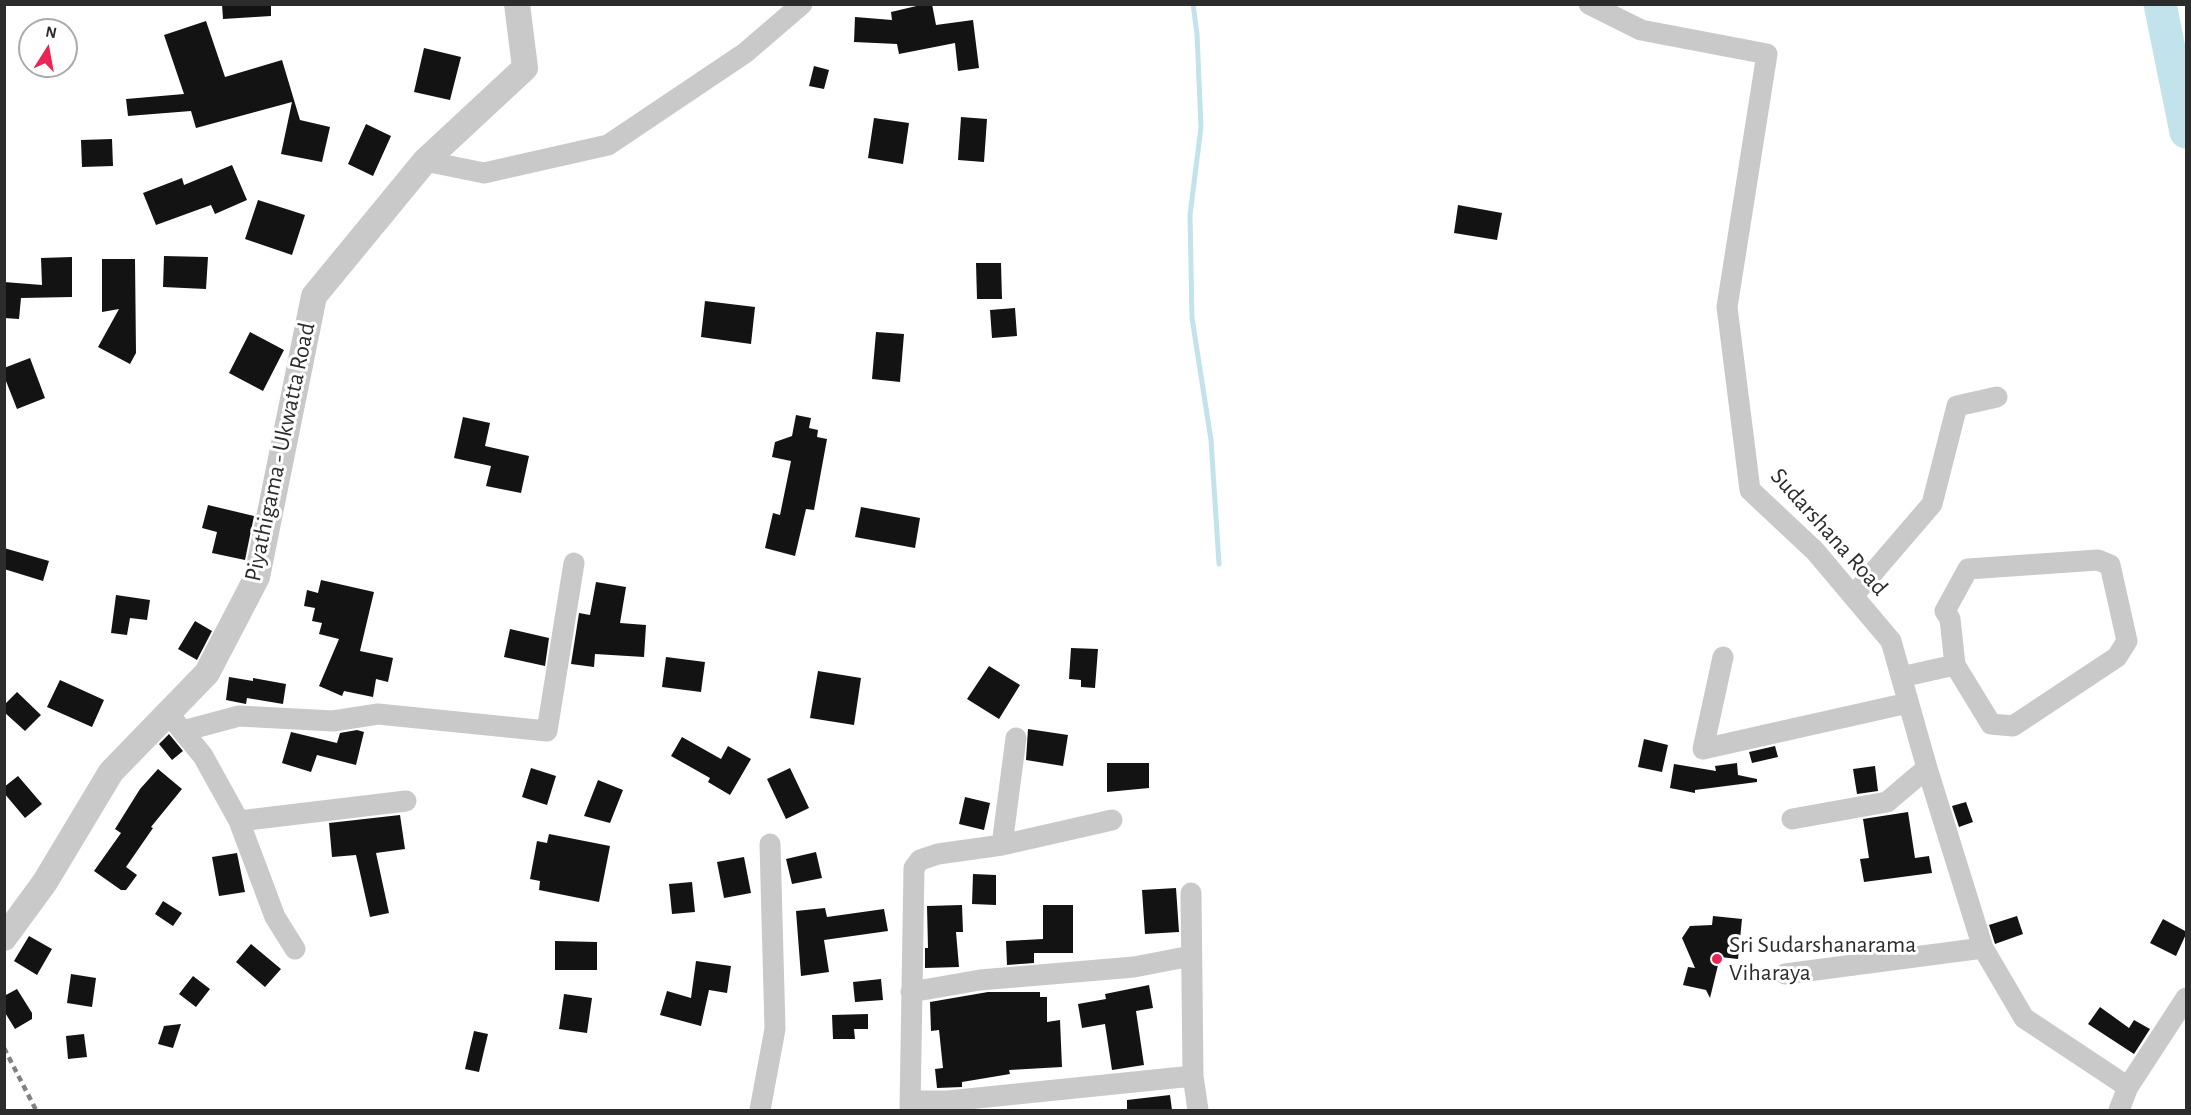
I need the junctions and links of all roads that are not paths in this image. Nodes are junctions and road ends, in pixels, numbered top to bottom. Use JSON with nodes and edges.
{"nodes":[{"id":1,"x":517,"y":4,"type":"edge"},
{"id":2,"x":802,"y":4,"type":"edge"},
{"id":3,"x":1589,"y":4,"type":"edge"},
{"id":4,"x":425,"y":161,"type":"junction"},
{"id":5,"x":1997,"y":397,"type":"dead end"},
{"id":6,"x":574,"y":563,"type":"dead end"},
{"id":7,"x":1853,"y":596,"type":"junction"},
{"id":8,"x":1723,"y":657,"type":"dead end"},
{"id":9,"x":1955,"y":665,"type":"junction"},
{"id":10,"x":1901,"y":677,"type":"junction"},
{"id":11,"x":1908,"y":703,"type":"junction"},
{"id":12,"x":175,"y":722,"type":"junction"},
{"id":13,"x":1016,"y":738,"type":"dead end"},
{"id":14,"x":1927,"y":768,"type":"junction"},
{"id":15,"x":406,"y":801,"type":"dead end"},
{"id":16,"x":1792,"y":819,"type":"dead end"},
{"id":17,"x":1112,"y":820,"type":"dead end"},
{"id":18,"x":238,"y":821,"type":"junction"},
{"id":19,"x":770,"y":844,"type":"dead end"},
{"id":20,"x":1002,"y":845,"type":"junction"},
{"id":21,"x":1191,"y":893,"type":"dead end"},
{"id":22,"x":4,"y":939,"type":"edge"},
{"id":23,"x":1983,"y":948,"type":"junction"},
{"id":24,"x":295,"y":949,"type":"dead end"},
{"id":25,"x":1191,"y":956,"type":"junction"},
{"id":26,"x":1785,"y":974,"type":"dead end"},
{"id":27,"x":910,"y":992,"type":"junction"},
{"id":28,"x":2187,"y":998,"type":"edge"},
{"id":29,"x":1193,"y":1076,"type":"junction"},
{"id":30,"x":2128,"y":1087,"type":"junction"},
{"id":31,"x":910,"y":1106,"type":"edge"},
{"id":32,"x":760,"y":1110,"type":"edge"},
{"id":33,"x":1198,"y":1110,"type":"edge"},
{"id":34,"x":2119,"y":1110,"type":"edge"}],
"edges":[{"from":1,"to":4,"type":"street","name":"Piyathigama - Ukwatta Road"},
{"from":2,"to":4,"type":"street"},
{"from":3,"to":7,"type":"street","name":"Sudarshana Road"},
{"from":4,"to":12,"type":"street","name":"Piyathigama - Ukwatta Road"},
{"from":5,"to":7,"type":"street"},
{"from":6,"to":12,"type":"street"},
{"from":7,"to":10,"type":"street","name":"Sudarshana Road"},
{"from":8,"to":11,"type":"street"},
{"from":9,"to":9,"type":"street"},
{"from":9,"to":10,"type":"street"},
{"from":10,"to":11,"type":"street","name":"Sudarshana Road"},
{"from":11,"to":14,"type":"street","name":"Sudarshana Road"},
{"from":12,"to":18,"type":"street"},
{"from":12,"to":22,"type":"street","name":"Piyathigama - Ukwatta Road"},
{"from":13,"to":20,"type":"street"},
{"from":14,"to":16,"type":"street"},
{"from":14,"to":23,"type":"street","name":"Sudarshana Road"},
{"from":15,"to":18,"type":"street"},
{"from":17,"to":20,"type":"street"},
{"from":18,"to":24,"type":"street"},
{"from":19,"to":32,"type":"street"},
{"from":20,"to":27,"type":"street"},
{"from":21,"to":25,"type":"street"},
{"from":23,"to":26,"type":"street"},
{"from":23,"to":30,"type":"street","name":"Sudarshana Road"},
{"from":25,"to":27,"type":"street"},
{"from":25,"to":29,"type":"street"},
{"from":27,"to":31,"type":"street"},
{"from":28,"to":30,"type":"street"},
{"from":29,"to":31,"type":"street"},
{"from":29,"to":33,"type":"street"},
{"from":30,"to":34,"type":"street"}]}
